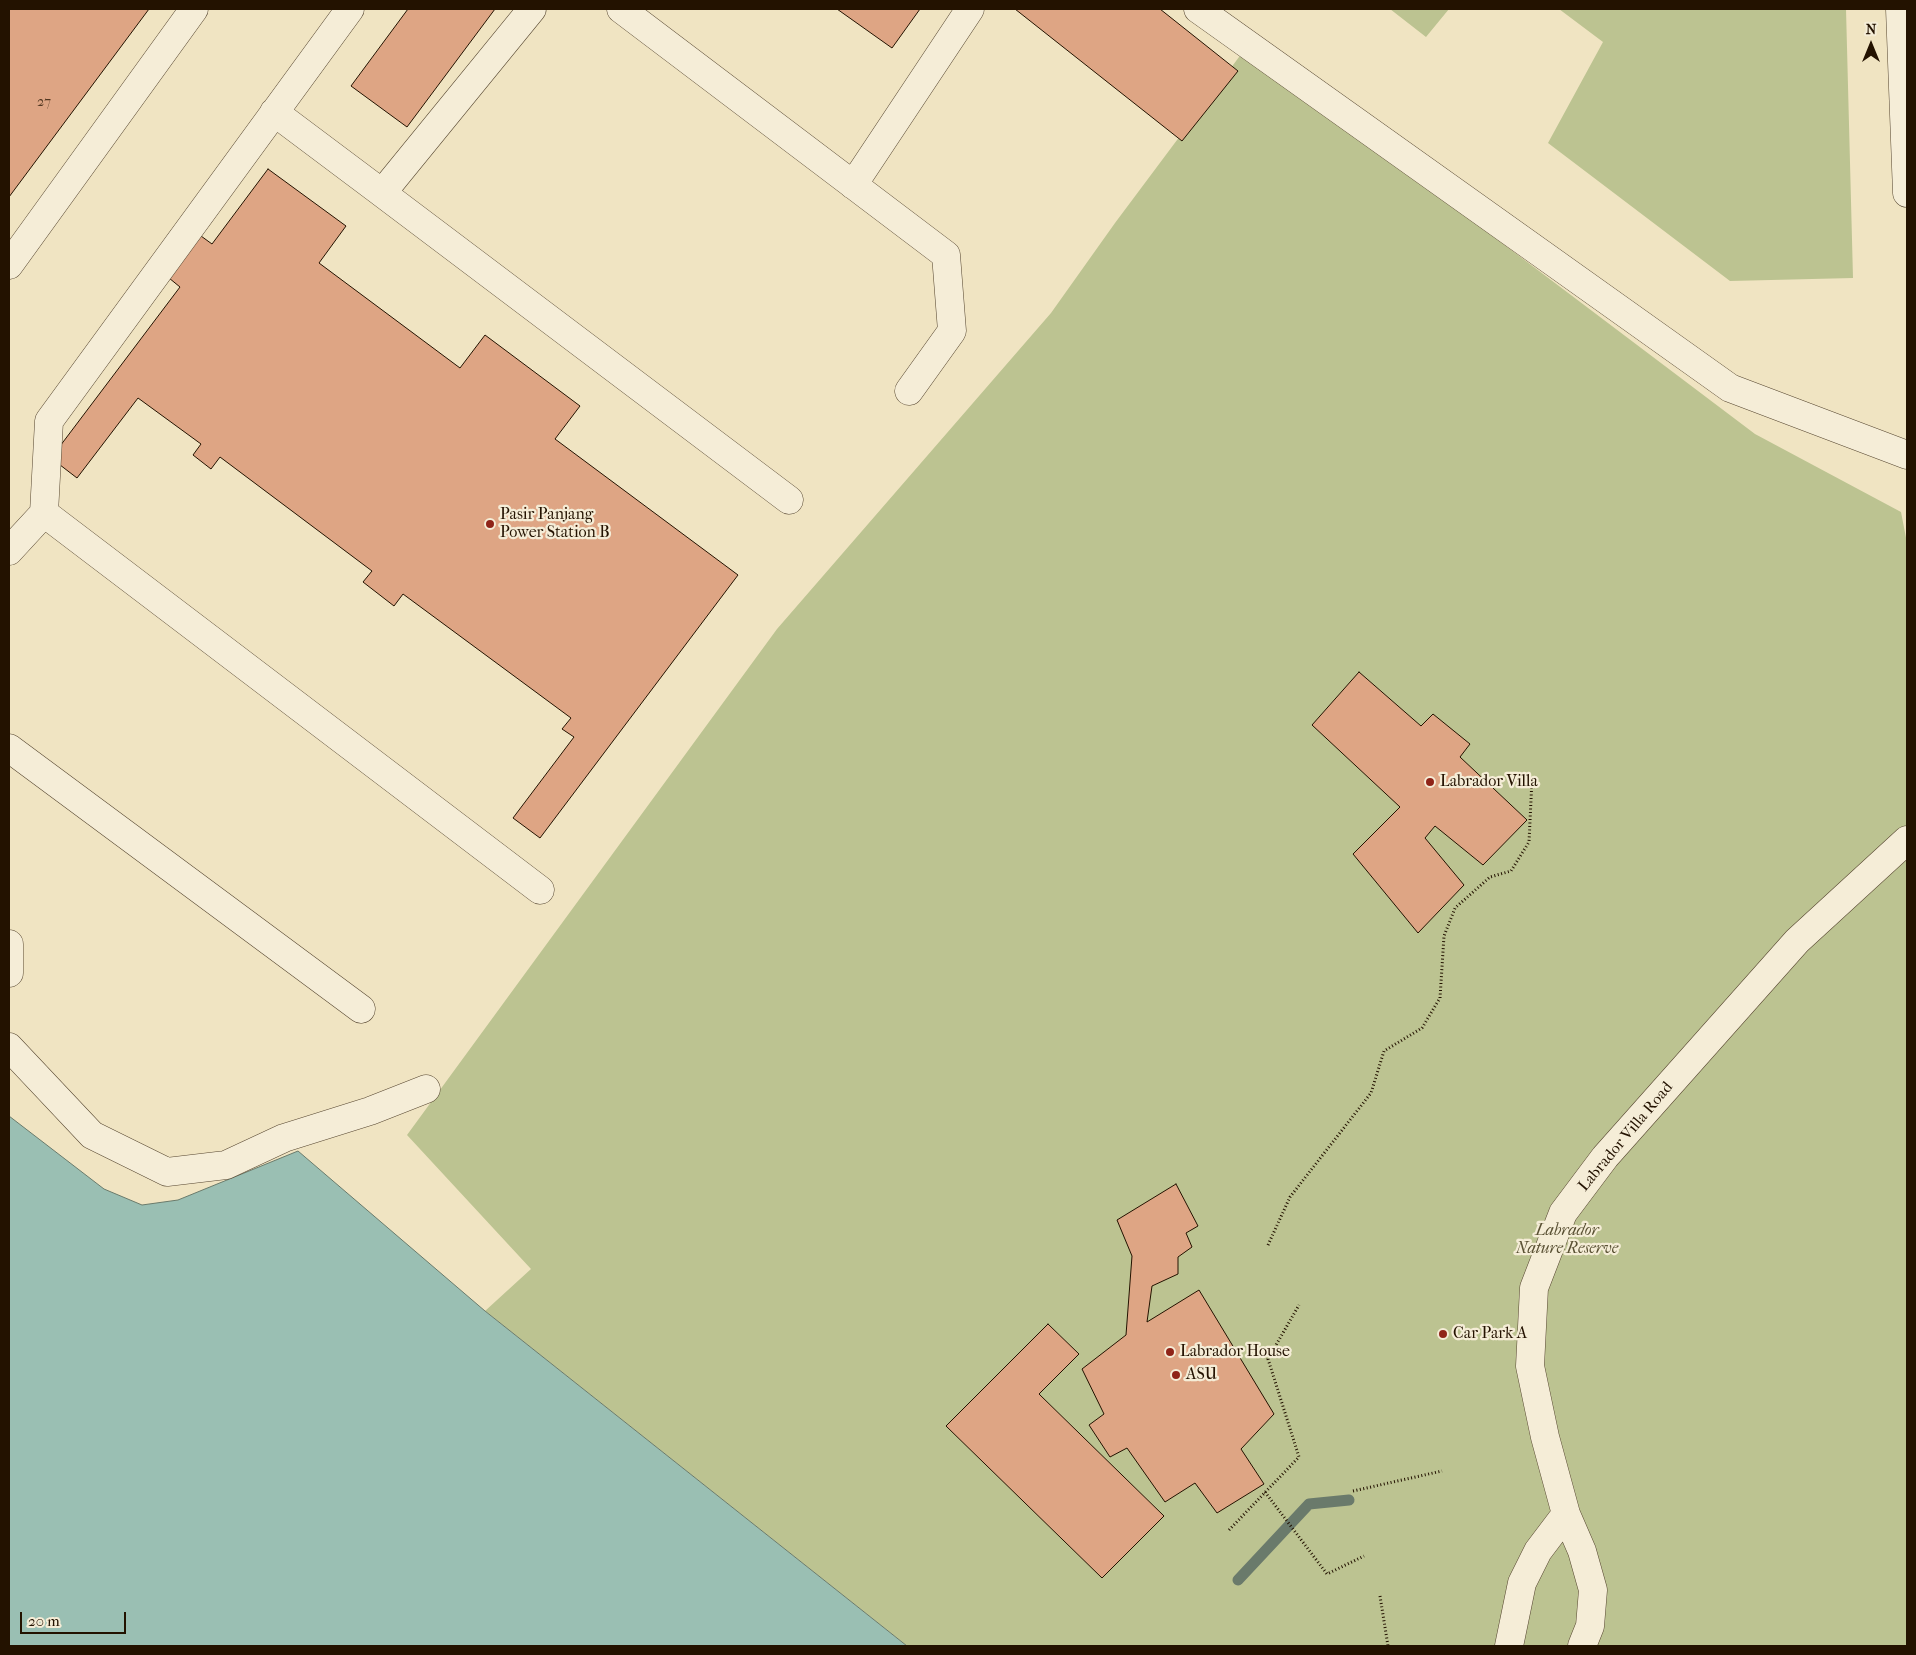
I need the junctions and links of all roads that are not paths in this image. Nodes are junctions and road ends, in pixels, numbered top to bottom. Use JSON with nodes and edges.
{"nodes":[{"id":1,"x":194,"y":9,"type":"edge"},
{"id":2,"x":350,"y":9,"type":"edge"},
{"id":3,"x":532,"y":9,"type":"edge"},
{"id":4,"x":621,"y":9,"type":"edge"},
{"id":5,"x":970,"y":9,"type":"edge"},
{"id":6,"x":1198,"y":9,"type":"edge"},
{"id":7,"x":1900,"y":9,"type":"edge"},
{"id":8,"x":274,"y":112,"type":"junction"},
{"id":9,"x":853,"y":185,"type":"junction"},
{"id":10,"x":382,"y":193,"type":"junction"},
{"id":11,"x":1907,"y":194,"type":"edge"},
{"id":12,"x":9,"y":265,"type":"edge"},
{"id":13,"x":909,"y":391,"type":"dead end"},
{"id":14,"x":1907,"y":456,"type":"edge"},
{"id":15,"x":789,"y":500,"type":"dead end"},
{"id":16,"x":44,"y":513,"type":"junction"},
{"id":17,"x":9,"y":551,"type":"edge"},
{"id":18,"x":9,"y":748,"type":"edge"},
{"id":19,"x":1907,"y":840,"type":"edge"},
{"id":20,"x":540,"y":890,"type":"dead end"},
{"id":21,"x":9,"y":944,"type":"edge"},
{"id":22,"x":9,"y":973,"type":"edge"},
{"id":23,"x":361,"y":1009,"type":"dead end"},
{"id":24,"x":9,"y":1047,"type":"edge"},
{"id":25,"x":426,"y":1088,"type":"dead end"},
{"id":26,"x":1566,"y":1514,"type":"junction"},
{"id":27,"x":1509,"y":1646,"type":"edge"},
{"id":28,"x":1582,"y":1646,"type":"edge"}],
"edges":[{"from":1,"to":12,"type":"street"},
{"from":2,"to":8,"type":"street"},
{"from":3,"to":10,"type":"street"},
{"from":4,"to":9,"type":"street"},
{"from":5,"to":9,"type":"street"},
{"from":6,"to":14,"type":"street"},
{"from":7,"to":11,"type":"street"},
{"from":8,"to":10,"type":"street"},
{"from":8,"to":16,"type":"street"},
{"from":9,"to":13,"type":"street"},
{"from":10,"to":15,"type":"street"},
{"from":16,"to":17,"type":"street"},
{"from":16,"to":20,"type":"street"},
{"from":18,"to":23,"type":"street"},
{"from":19,"to":26,"type":"street","name":"Labrador Villa Road"},
{"from":21,"to":22,"type":"street"},
{"from":24,"to":25,"type":"street"},
{"from":26,"to":27,"type":"street"},
{"from":26,"to":28,"type":"street","name":"Labrador Villa Road"}]}
